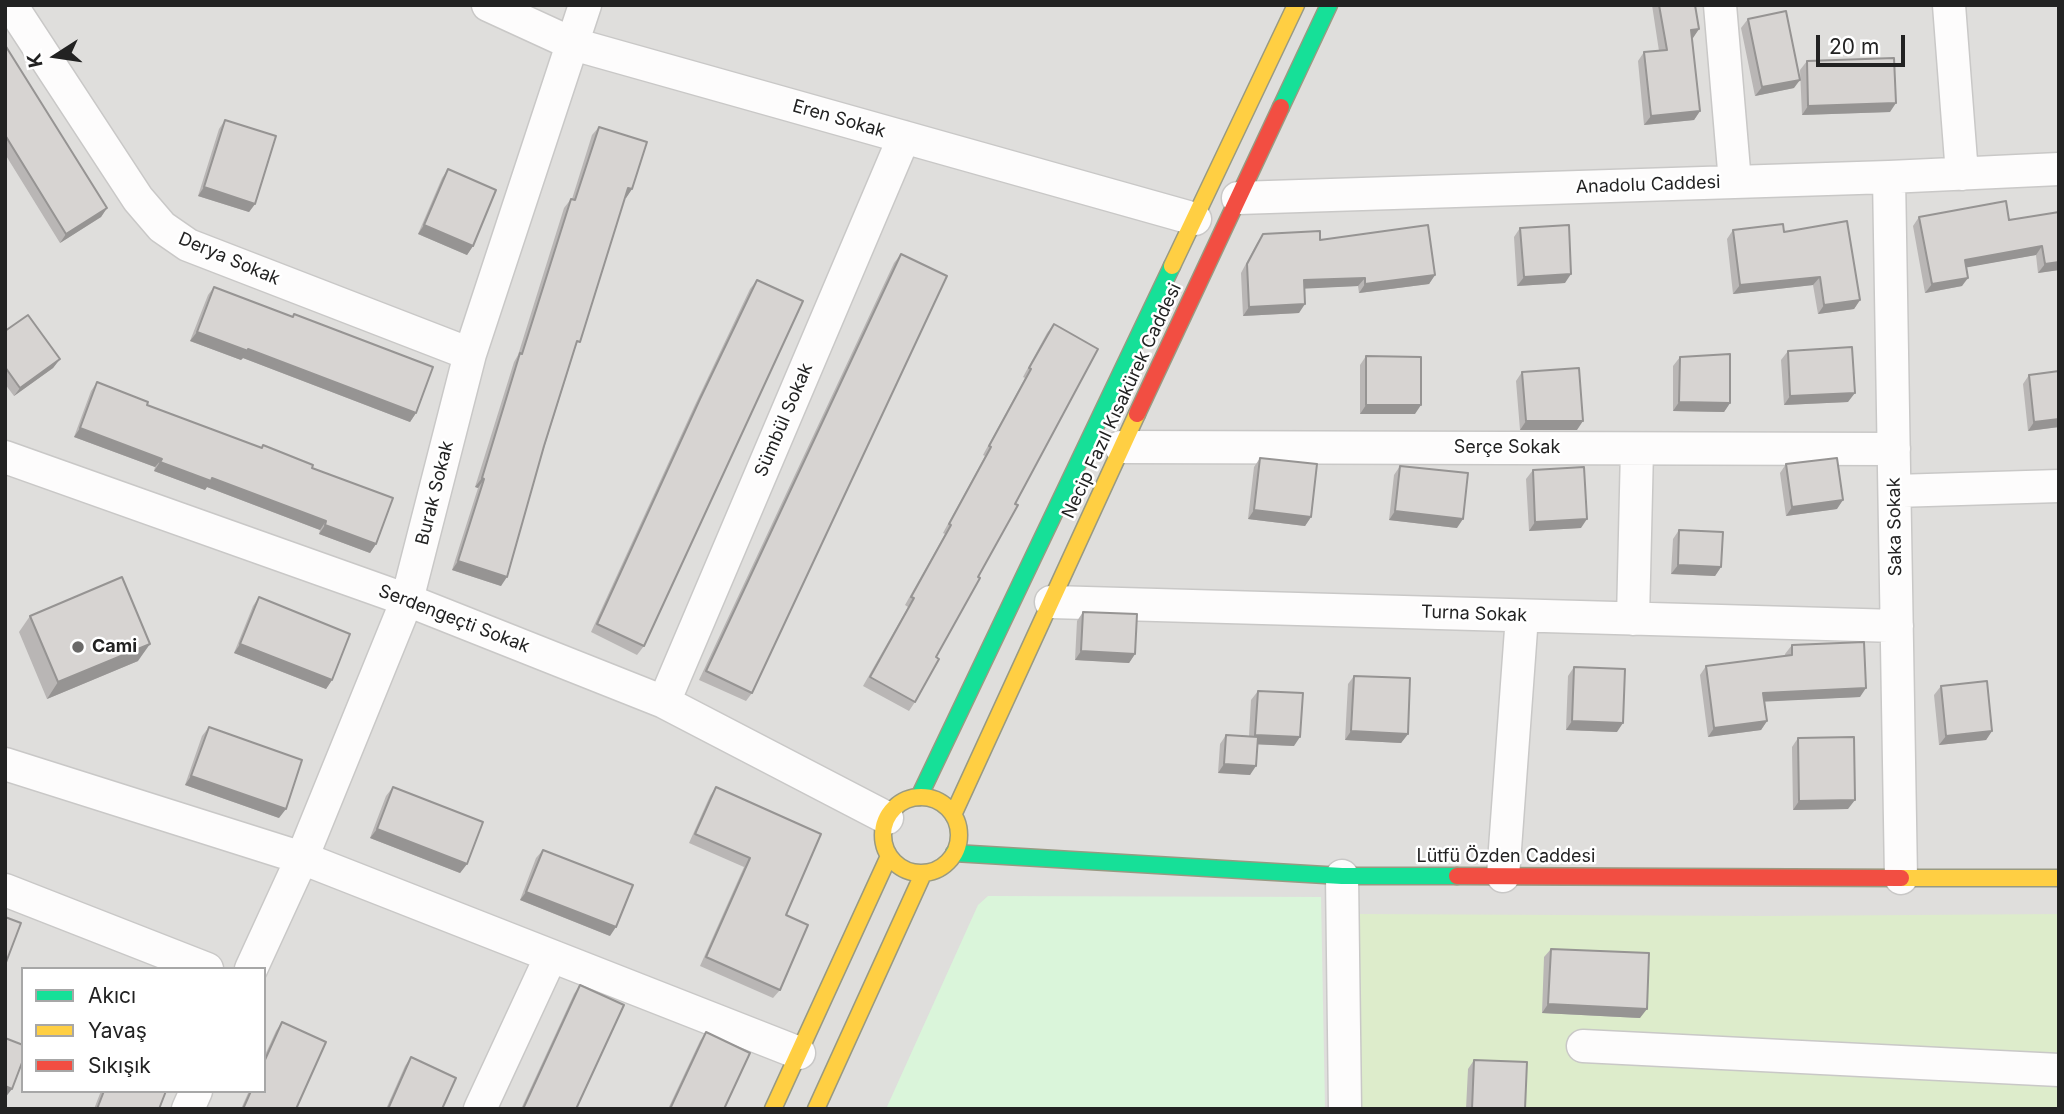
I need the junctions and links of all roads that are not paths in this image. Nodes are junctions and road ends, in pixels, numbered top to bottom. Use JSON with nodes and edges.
{"nodes":[{"id":1,"x":11,"y":5,"type":"edge"},
{"id":2,"x":488,"y":5,"type":"edge"},
{"id":3,"x":585,"y":5,"type":"edge"},
{"id":4,"x":1296,"y":5,"type":"edge"},
{"id":5,"x":1329,"y":5,"type":"edge"},
{"id":6,"x":1720,"y":5,"type":"edge"},
{"id":7,"x":1949,"y":5,"type":"edge"},
{"id":8,"x":573,"y":44,"type":"junction"},
{"id":9,"x":904,"y":137,"type":"junction"},
{"id":10,"x":2059,"y":169,"type":"edge"},
{"id":11,"x":1962,"y":174,"type":"junction"},
{"id":12,"x":1889,"y":177,"type":"junction"},
{"id":13,"x":1735,"y":182,"type":"junction"},
{"id":14,"x":1238,"y":198,"type":"junction"},
{"id":15,"x":1195,"y":219,"type":"junction"},
{"id":16,"x":470,"y":354,"type":"junction"},
{"id":17,"x":1121,"y":447,"type":"junction"},
{"id":18,"x":1637,"y":449,"type":"junction"},
{"id":19,"x":1894,"y":449,"type":"junction"},
{"id":20,"x":5,"y":457,"type":"edge"},
{"id":21,"x":2059,"y":486,"type":"edge"},
{"id":22,"x":1895,"y":491,"type":"junction"},
{"id":23,"x":407,"y":600,"type":"junction"},
{"id":24,"x":1051,"y":602,"type":"junction"},
{"id":25,"x":1522,"y":616,"type":"junction"},
{"id":26,"x":1633,"y":618,"type":"junction"},
{"id":27,"x":1897,"y":626,"type":"junction"},
{"id":28,"x":664,"y":702,"type":"junction"},
{"id":29,"x":5,"y":764,"type":"edge"},
{"id":30,"x":919,"y":797,"type":"junction"},
{"id":31,"x":953,"y":815,"type":"junction"},
{"id":32,"x":887,"y":818,"type":"junction"},
{"id":33,"x":954,"y":853,"type":"junction"},
{"id":34,"x":889,"y":856,"type":"junction"},
{"id":35,"x":302,"y":858,"type":"junction"},
{"id":36,"x":923,"y":874,"type":"junction"},
{"id":37,"x":1342,"y":876,"type":"junction"},
{"id":38,"x":1503,"y":876,"type":"junction"},
{"id":39,"x":1901,"y":878,"type":"junction"},
{"id":40,"x":2059,"y":878,"type":"edge"},
{"id":41,"x":5,"y":890,"type":"edge"},
{"id":42,"x":551,"y":956,"type":"junction"},
{"id":43,"x":201,"y":967,"type":"edge"},
{"id":44,"x":252,"y":967,"type":"edge"},
{"id":45,"x":1583,"y":1046,"type":"dead end"},
{"id":46,"x":799,"y":1053,"type":"junction"},
{"id":47,"x":2059,"y":1070,"type":"edge"},
{"id":48,"x":195,"y":1093,"type":"edge"},
{"id":49,"x":188,"y":1109,"type":"edge"},
{"id":50,"x":480,"y":1109,"type":"edge"},
{"id":51,"x":773,"y":1109,"type":"edge"},
{"id":52,"x":816,"y":1109,"type":"edge"},
{"id":53,"x":1345,"y":1109,"type":"edge"}],
"edges":[{"from":1,"to":16,"type":"street","name":"Derya Sokak"},
{"from":2,"to":8,"type":"street","name":"Eren Sokak"},
{"from":3,"to":8,"type":"street","name":"Burak Sokak"},
{"from":4,"to":15,"type":"street","name":"Necip Fazıl Kısakürek Caddesi"},
{"from":5,"to":14,"type":"street","name":"Necip Fazıl Kısakürek Caddesi"},
{"from":6,"to":13,"type":"street"},
{"from":7,"to":11,"type":"street"},
{"from":8,"to":9,"type":"street","name":"Eren Sokak"},
{"from":8,"to":16,"type":"street","name":"Burak Sokak"},
{"from":9,"to":15,"type":"street","name":"Eren Sokak"},
{"from":9,"to":28,"type":"street","name":"Sümbül Sokak"},
{"from":10,"to":11,"type":"street","name":"Anadolu Caddesi"},
{"from":11,"to":12,"type":"street","name":"Anadolu Caddesi"},
{"from":12,"to":13,"type":"street","name":"Anadolu Caddesi"},
{"from":12,"to":19,"type":"street","name":"Saka Sokak"},
{"from":13,"to":14,"type":"street","name":"Anadolu Caddesi"},
{"from":14,"to":17,"type":"street","name":"Necip Fazıl Kısakürek Caddesi"},
{"from":15,"to":30,"type":"street","name":"Necip Fazıl Kısakürek Caddesi"},
{"from":16,"to":23,"type":"street","name":"Burak Sokak"},
{"from":17,"to":18,"type":"street","name":"Serçe Sokak"},
{"from":17,"to":24,"type":"street","name":"Necip Fazıl Kısakürek Caddesi"},
{"from":18,"to":19,"type":"street","name":"Serçe Sokak"},
{"from":18,"to":26,"type":"street"},
{"from":19,"to":22,"type":"street","name":"Saka Sokak"},
{"from":20,"to":23,"type":"street","name":"Serdengeçti Sokak"},
{"from":21,"to":22,"type":"street"},
{"from":22,"to":27,"type":"street","name":"Saka Sokak"},
{"from":23,"to":28,"type":"street","name":"Serdengeçti Sokak"},
{"from":23,"to":35,"type":"street","name":"Burak Sokak"},
{"from":24,"to":25,"type":"street","name":"Turna Sokak"},
{"from":24,"to":31,"type":"street","name":"Necip Fazıl Kısakürek Caddesi"},
{"from":25,"to":26,"type":"street","name":"Turna Sokak"},
{"from":25,"to":38,"type":"street"},
{"from":26,"to":27,"type":"street","name":"Turna Sokak"},
{"from":27,"to":39,"type":"street","name":"Saka Sokak"},
{"from":28,"to":32,"type":"street","name":"Serdengeçti Sokak"},
{"from":29,"to":35,"type":"street"},
{"from":30,"to":31,"type":"street"},
{"from":30,"to":32,"type":"street"},
{"from":31,"to":33,"type":"street"},
{"from":32,"to":34,"type":"street"},
{"from":33,"to":36,"type":"street"},
{"from":33,"to":37,"type":"street","name":"Lütfü Özden Caddesi"},
{"from":34,"to":36,"type":"street"},
{"from":34,"to":46,"type":"street"},
{"from":35,"to":42,"type":"street"},
{"from":35,"to":44,"type":"street","name":"Burak Sokak"},
{"from":36,"to":52,"type":"street"},
{"from":37,"to":38,"type":"street","name":"Lütfü Özden Caddesi"},
{"from":37,"to":53,"type":"street"},
{"from":38,"to":39,"type":"street","name":"Lütfü Özden Caddesi"},
{"from":39,"to":40,"type":"street","name":"Lütfü Özden Caddesi"},
{"from":41,"to":43,"type":"street"},
{"from":42,"to":46,"type":"street"},
{"from":42,"to":50,"type":"street"},
{"from":45,"to":47,"type":"street"},
{"from":46,"to":51,"type":"street"},
{"from":48,"to":49,"type":"street"}]}
